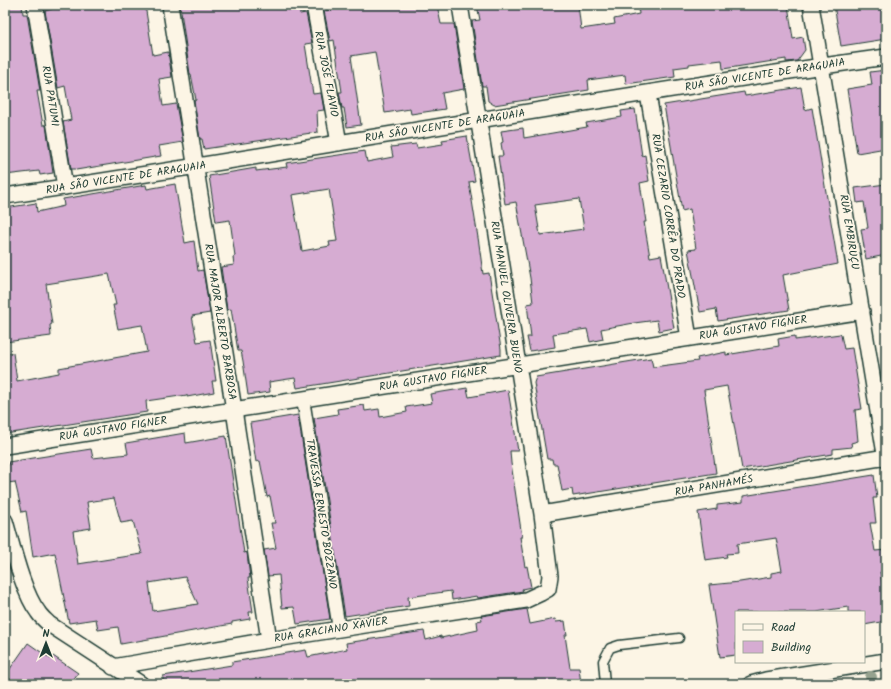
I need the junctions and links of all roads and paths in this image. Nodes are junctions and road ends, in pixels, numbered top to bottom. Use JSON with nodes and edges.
{"nodes":[{"id":1,"x":35,"y":5,"type":"edge"},
{"id":2,"x":170,"y":5,"type":"edge"},
{"id":3,"x":314,"y":5,"type":"edge"},
{"id":4,"x":460,"y":5,"type":"edge"},
{"id":5,"x":811,"y":5,"type":"edge"},
{"id":6,"x":886,"y":57,"type":"edge"},
{"id":7,"x":821,"y":66,"type":"junction"},
{"id":8,"x":648,"y":94,"type":"junction"},
{"id":9,"x":478,"y":120,"type":"junction"},
{"id":10,"x":339,"y":143,"type":"junction"},
{"id":11,"x":195,"y":168,"type":"junction"},
{"id":12,"x":65,"y":187,"type":"junction"},
{"id":13,"x":5,"y":196,"type":"edge"},
{"id":14,"x":862,"y":311,"type":"junction"},
{"id":15,"x":688,"y":338,"type":"junction"},
{"id":16,"x":517,"y":365,"type":"junction"},
{"id":17,"x":303,"y":399,"type":"junction"},
{"id":18,"x":234,"y":410,"type":"junction"},
{"id":19,"x":5,"y":446,"type":"edge"},
{"id":20,"x":886,"y":458,"type":"edge"},
{"id":21,"x":542,"y":514,"type":"junction"},
{"id":22,"x":5,"y":521,"type":"edge"},
{"id":23,"x":548,"y":589,"type":"joint"},
{"id":24,"x":339,"y":629,"type":"junction"},
{"id":25,"x":679,"y":638,"type":"dead end"},
{"id":26,"x":269,"y":640,"type":"junction"},
{"id":27,"x":886,"y":661,"type":"edge"},
{"id":28,"x":113,"y":667,"type":"junction"},
{"id":29,"x":141,"y":684,"type":"edge"},
{"id":30,"x":606,"y":684,"type":"edge"},
{"id":31,"x":751,"y":684,"type":"edge"}],
"edges":[{"from":1,"to":12,"type":"street","name":"RUA PATUMI"},
{"from":2,"to":11,"type":"street","name":"RUA MAJOR ALBERTO BARBOSA"},
{"from":3,"to":10,"type":"street","name":"RUA JOSÉ FLAVIO"},
{"from":4,"to":9,"type":"street","name":"RUA MANUEL OLIVEIRA BUENO"},
{"from":5,"to":7,"type":"street","name":"RUA EMBIRUÇU"},
{"from":6,"to":7,"type":"street","name":"RUA SÃO VICENTE DE ARAGUAIA"},
{"from":7,"to":8,"type":"street","name":"RUA SÃO VICENTE DE ARAGUAIA"},
{"from":7,"to":14,"type":"street","name":"RUA EMBIRUÇU"},
{"from":8,"to":9,"type":"street","name":"RUA SÃO VICENTE DE ARAGUAIA"},
{"from":8,"to":15,"type":"street","name":"RUA CEZARIO CORRÊA DO PRADO"},
{"from":9,"to":10,"type":"street","name":"RUA SÃO VICENTE DE ARAGUAIA"},
{"from":9,"to":16,"type":"street","name":"RUA MANUEL OLIVEIRA BUENO"},
{"from":10,"to":11,"type":"street","name":"RUA SÃO VICENTE DE ARAGUAIA"},
{"from":11,"to":12,"type":"street","name":"RUA SÃO VICENTE DE ARAGUAIA"},
{"from":11,"to":18,"type":"street","name":"RUA MAJOR ALBERTO BARBOSA"},
{"from":12,"to":13,"type":"street","name":"RUA SÃO VICENTE DE ARAGUAIA"},
{"from":14,"to":15,"type":"street","name":"RUA GUSTAVO FIGNER"},
{"from":14,"to":20,"type":"street","name":"RUA EMBIRUÇU"},
{"from":15,"to":16,"type":"street","name":"RUA GUSTAVO FIGNER"},
{"from":16,"to":17,"type":"street","name":"RUA GUSTAVO FIGNER"},
{"from":16,"to":21,"type":"street","name":"RUA MANUEL OLIVEIRA BUENO"},
{"from":17,"to":18,"type":"street","name":"RUA GUSTAVO FIGNER"},
{"from":17,"to":24,"type":"street","name":"TRAVESSA ERNESTO BOZZANO"},
{"from":18,"to":19,"type":"street","name":"RUA GUSTAVO FIGNER"},
{"from":18,"to":26,"type":"street","name":"RUA MAJOR ALBERTO BARBOSA"},
{"from":20,"to":21,"type":"street","name":"RUA PANHAMÉS"},
{"from":21,"to":23,"type":"street","name":"RUA MANUEL OLIVEIRA BUENO"},
{"from":22,"to":28,"type":"street"},
{"from":23,"to":24,"type":"street","name":"RUA GRACIANO XAVIER"},
{"from":24,"to":26,"type":"street","name":"RUA GRACIANO XAVIER"},
{"from":25,"to":30,"type":"lane"},
{"from":26,"to":28,"type":"street","name":"RUA GRACIANO XAVIER"},
{"from":27,"to":31,"type":"street"},
{"from":28,"to":29,"type":"street"}]}
